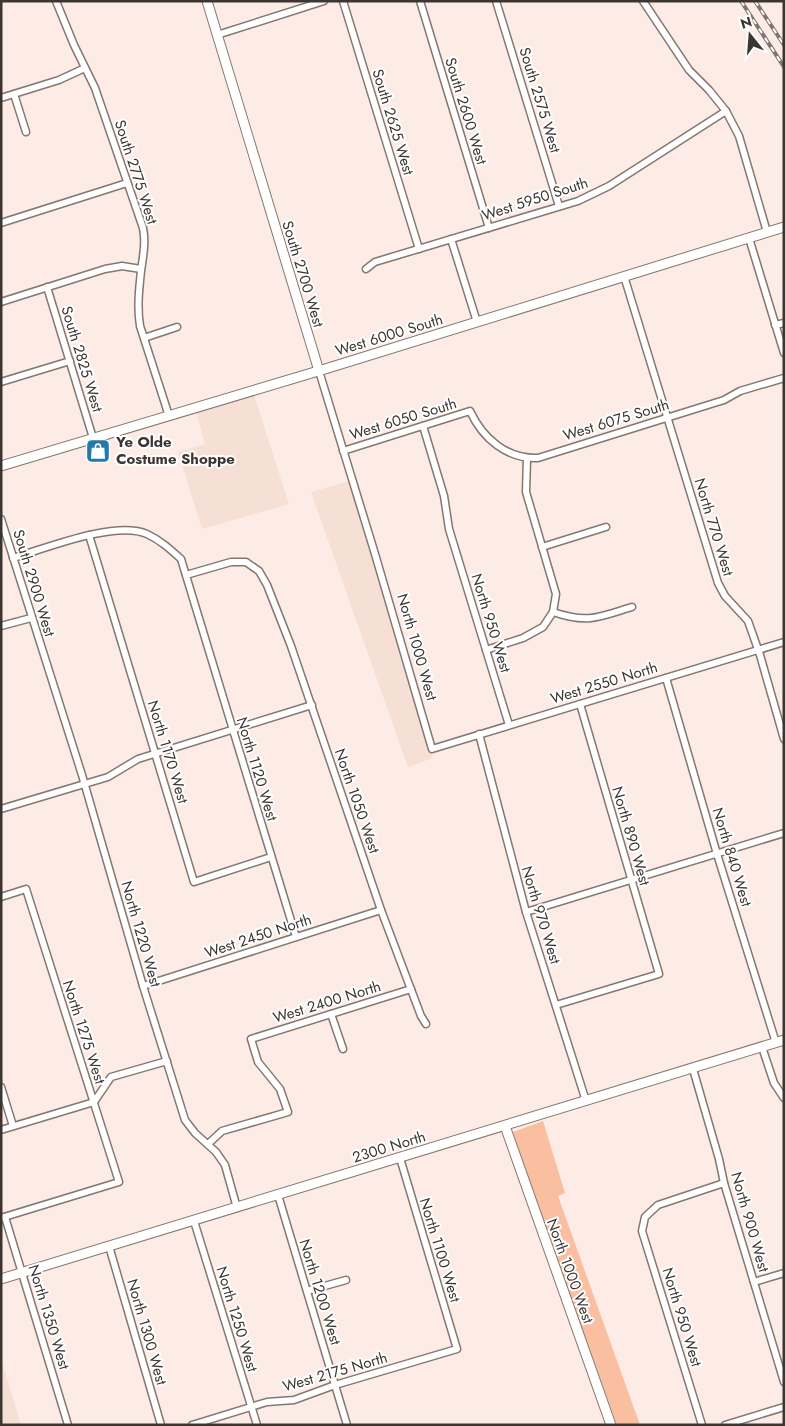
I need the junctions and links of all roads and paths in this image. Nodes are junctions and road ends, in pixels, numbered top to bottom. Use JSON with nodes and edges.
{"nodes":[{"id":1,"x":56,"y":1,"type":"edge"},
{"id":2,"x":206,"y":1,"type":"edge"},
{"id":3,"x":324,"y":1,"type":"edge"},
{"id":4,"x":343,"y":1,"type":"edge"},
{"id":5,"x":420,"y":1,"type":"edge"},
{"id":6,"x":496,"y":1,"type":"edge"},
{"id":7,"x":643,"y":1,"type":"edge"},
{"id":8,"x":217,"y":35,"type":"junction"},
{"id":9,"x":85,"y":68,"type":"junction"},
{"id":10,"x":14,"y":94,"type":"junction"},
{"id":11,"x":1,"y":98,"type":"edge"},
{"id":12,"x":726,"y":111,"type":"junction"},
{"id":13,"x":26,"y":132,"type":"dead end"},
{"id":14,"x":127,"y":183,"type":"junction"},
{"id":15,"x":559,"y":206,"type":"junction"},
{"id":16,"x":1,"y":223,"type":"edge"},
{"id":17,"x":784,"y":227,"type":"edge"},
{"id":18,"x":489,"y":228,"type":"junction"},
{"id":19,"x":768,"y":232,"type":"junction"},
{"id":20,"x":749,"y":238,"type":"junction"},
{"id":21,"x":451,"y":239,"type":"junction"},
{"id":22,"x":419,"y":249,"type":"junction"},
{"id":23,"x":141,"y":269,"type":"junction"},
{"id":24,"x":366,"y":269,"type":"dead end"},
{"id":25,"x":624,"y":276,"type":"junction"},
{"id":26,"x":47,"y":288,"type":"junction"},
{"id":27,"x":1,"y":302,"type":"edge"},
{"id":28,"x":477,"y":322,"type":"junction"},
{"id":29,"x":784,"y":323,"type":"edge"},
{"id":30,"x":775,"y":325,"type":"junction"},
{"id":31,"x":176,"y":328,"type":"dead end"},
{"id":32,"x":144,"y":338,"type":"junction"},
{"id":33,"x":784,"y":353,"type":"edge"},
{"id":34,"x":70,"y":361,"type":"junction"},
{"id":35,"x":318,"y":371,"type":"junction"},
{"id":36,"x":784,"y":378,"type":"edge"},
{"id":37,"x":1,"y":382,"type":"edge"},
{"id":38,"x":470,"y":411,"type":"joint"},
{"id":39,"x":169,"y":416,"type":"junction"},
{"id":40,"x":667,"y":418,"type":"junction"},
{"id":41,"x":424,"y":426,"type":"junction"},
{"id":42,"x":93,"y":438,"type":"junction"},
{"id":43,"x":343,"y":451,"type":"junction"},
{"id":44,"x":527,"y":458,"type":"junction"},
{"id":45,"x":1,"y":466,"type":"edge"},
{"id":46,"x":1,"y":519,"type":"edge"},
{"id":47,"x":606,"y":527,"type":"dead end"},
{"id":48,"x":89,"y":535,"type":"junction"},
{"id":49,"x":542,"y":547,"type":"junction"},
{"id":50,"x":375,"y":554,"type":"joint"},
{"id":51,"x":13,"y":558,"type":"junction"},
{"id":52,"x":186,"y":575,"type":"junction"},
{"id":53,"x":632,"y":607,"type":"dead end"},
{"id":54,"x":554,"y":612,"type":"junction"},
{"id":55,"x":31,"y":618,"type":"junction"},
{"id":56,"x":1,"y":626,"type":"edge"},
{"id":57,"x":784,"y":642,"type":"edge"},
{"id":58,"x":486,"y":650,"type":"junction"},
{"id":59,"x":758,"y":650,"type":"junction"},
{"id":60,"x":44,"y":654,"type":"joint"},
{"id":61,"x":666,"y":678,"type":"junction"},
{"id":62,"x":580,"y":704,"type":"junction"},
{"id":63,"x":312,"y":705,"type":"junction"},
{"id":64,"x":509,"y":725,"type":"junction"},
{"id":65,"x":232,"y":729,"type":"junction"},
{"id":66,"x":479,"y":734,"type":"junction"},
{"id":67,"x":784,"y":739,"type":"edge"},
{"id":68,"x":432,"y":749,"type":"joint"},
{"id":69,"x":155,"y":753,"type":"junction"},
{"id":70,"x":84,"y":784,"type":"junction"},
{"id":71,"x":1,"y":809,"type":"edge"},
{"id":72,"x":784,"y":833,"type":"edge"},
{"id":73,"x":717,"y":854,"type":"junction"},
{"id":74,"x":271,"y":857,"type":"junction"},
{"id":75,"x":631,"y":880,"type":"junction"},
{"id":76,"x":1,"y":897,"type":"edge"},
{"id":77,"x":381,"y":910,"type":"junction"},
{"id":78,"x":526,"y":912,"type":"junction"},
{"id":79,"x":296,"y":937,"type":"junction"},
{"id":80,"x":143,"y":986,"type":"junction"},
{"id":81,"x":411,"y":989,"type":"junction"},
{"id":82,"x":556,"y":1006,"type":"junction"},
{"id":83,"x":331,"y":1014,"type":"junction"},
{"id":84,"x":426,"y":1024,"type":"dead end"},
{"id":85,"x":780,"y":1042,"type":"edge"},
{"id":86,"x":762,"y":1047,"type":"junction"},
{"id":87,"x":342,"y":1049,"type":"dead end"},
{"id":88,"x":167,"y":1061,"type":"junction"},
{"id":89,"x":693,"y":1069,"type":"junction"},
{"id":90,"x":1,"y":1087,"type":"edge"},
{"id":91,"x":784,"y":1098,"type":"edge"},
{"id":92,"x":586,"y":1101,"type":"junction"},
{"id":93,"x":94,"y":1102,"type":"junction"},
{"id":94,"x":13,"y":1126,"type":"junction"},
{"id":95,"x":504,"y":1126,"type":"junction"},
{"id":96,"x":1,"y":1130,"type":"edge"},
{"id":97,"x":208,"y":1144,"type":"junction"},
{"id":98,"x":400,"y":1158,"type":"junction"},
{"id":99,"x":724,"y":1183,"type":"junction"},
{"id":100,"x":278,"y":1195,"type":"junction"},
{"id":101,"x":237,"y":1208,"type":"junction"},
{"id":102,"x":3,"y":1217,"type":"edge"},
{"id":103,"x":194,"y":1221,"type":"junction"},
{"id":104,"x":109,"y":1246,"type":"junction"},
{"id":105,"x":784,"y":1272,"type":"edge"},
{"id":106,"x":22,"y":1273,"type":"junction"},
{"id":107,"x":1,"y":1279,"type":"edge"},
{"id":108,"x":346,"y":1280,"type":"dead end"},
{"id":109,"x":754,"y":1282,"type":"junction"},
{"id":110,"x":307,"y":1291,"type":"junction"},
{"id":111,"x":457,"y":1349,"type":"joint"},
{"id":112,"x":784,"y":1382,"type":"edge"},
{"id":113,"x":335,"y":1385,"type":"junction"},
{"id":114,"x":251,"y":1407,"type":"junction"},
{"id":115,"x":784,"y":1407,"type":"edge"},
{"id":116,"x":68,"y":1425,"type":"edge"},
{"id":117,"x":161,"y":1425,"type":"edge"},
{"id":118,"x":192,"y":1425,"type":"edge"},
{"id":119,"x":256,"y":1425,"type":"edge"},
{"id":120,"x":347,"y":1425,"type":"edge"},
{"id":121,"x":611,"y":1425,"type":"edge"},
{"id":122,"x":702,"y":1425,"type":"edge"},
{"id":123,"x":725,"y":1425,"type":"edge"}],
"edges":[{"from":1,"to":9,"type":"street","name":"South 2775 West"},
{"from":2,"to":8,"type":"street","name":"South 2700 West"},
{"from":3,"to":8,"type":"street"},
{"from":4,"to":22,"type":"street","name":"South 2625 West"},
{"from":5,"to":18,"type":"street","name":"South 2600 West"},
{"from":6,"to":15,"type":"street","name":"South 2575 West"},
{"from":7,"to":12,"type":"street"},
{"from":8,"to":35,"type":"street","name":"South 2700 West"},
{"from":9,"to":10,"type":"street"},
{"from":9,"to":14,"type":"street","name":"South 2775 West"},
{"from":10,"to":11,"type":"street"},
{"from":10,"to":13,"type":"street"},
{"from":12,"to":15,"type":"street","name":"West 5950 South"},
{"from":12,"to":19,"type":"street"},
{"from":14,"to":16,"type":"street"},
{"from":14,"to":23,"type":"street","name":"South 2775 West"},
{"from":15,"to":18,"type":"street","name":"West 5950 South"},
{"from":17,"to":19,"type":"street","name":"West 6000 South"},
{"from":18,"to":21,"type":"street","name":"West 5950 South"},
{"from":19,"to":20,"type":"street","name":"West 6000 South"},
{"from":20,"to":25,"type":"street","name":"West 6000 South"},
{"from":20,"to":30,"type":"street"},
{"from":21,"to":22,"type":"street","name":"West 5950 South"},
{"from":21,"to":28,"type":"street"},
{"from":22,"to":24,"type":"street","name":"West 5950 South"},
{"from":23,"to":26,"type":"street"},
{"from":23,"to":32,"type":"street","name":"South 2775 West"},
{"from":25,"to":28,"type":"street","name":"West 6000 South"},
{"from":25,"to":40,"type":"street","name":"North 770 West"},
{"from":26,"to":27,"type":"street"},
{"from":26,"to":34,"type":"street","name":"South 2825 West"},
{"from":28,"to":35,"type":"street","name":"West 6000 South"},
{"from":29,"to":30,"type":"street"},
{"from":30,"to":33,"type":"street"},
{"from":31,"to":32,"type":"street"},
{"from":32,"to":39,"type":"street","name":"South 2775 West"},
{"from":34,"to":37,"type":"street"},
{"from":34,"to":42,"type":"street","name":"South 2825 West"},
{"from":35,"to":39,"type":"street","name":"West 6000 South"},
{"from":35,"to":43,"type":"street","name":"South 2700 West"},
{"from":36,"to":40,"type":"street","name":"West 6075 South"},
{"from":38,"to":41,"type":"street","name":"West 6050 South"},
{"from":38,"to":44,"type":"street","name":"West 6075 South"},
{"from":39,"to":42,"type":"street","name":"West 6000 South"},
{"from":40,"to":44,"type":"street","name":"West 6075 South"},
{"from":40,"to":59,"type":"street","name":"North 770 West"},
{"from":41,"to":43,"type":"street","name":"West 6050 South"},
{"from":41,"to":58,"type":"street","name":"North 950 West"},
{"from":42,"to":45,"type":"street","name":"West 6000 South"},
{"from":43,"to":50,"type":"street","name":"South 2700 West"},
{"from":44,"to":49,"type":"street"},
{"from":46,"to":51,"type":"street","name":"South 2900 West"},
{"from":47,"to":49,"type":"street"},
{"from":48,"to":51,"type":"street"},
{"from":48,"to":52,"type":"street","name":"North 1120 West"},
{"from":48,"to":69,"type":"street","name":"North 1170 West"},
{"from":49,"to":54,"type":"street"},
{"from":50,"to":68,"type":"street","name":"North 1000 West"},
{"from":51,"to":55,"type":"street","name":"South 2900 West"},
{"from":52,"to":63,"type":"street","name":"North 1050 West"},
{"from":52,"to":65,"type":"street","name":"North 1120 West"},
{"from":53,"to":54,"type":"street"},
{"from":54,"to":58,"type":"street"},
{"from":55,"to":56,"type":"street"},
{"from":55,"to":60,"type":"street","name":"South 2900 West"},
{"from":57,"to":59,"type":"street","name":"West 2550 North"},
{"from":58,"to":64,"type":"street","name":"North 950 West"},
{"from":59,"to":61,"type":"street","name":"West 2550 North"},
{"from":59,"to":67,"type":"street","name":"North 770 West"},
{"from":60,"to":70,"type":"street","name":"North 1220 West"},
{"from":61,"to":62,"type":"street","name":"West 2550 North"},
{"from":61,"to":73,"type":"street","name":"North 840 West"},
{"from":62,"to":64,"type":"street","name":"West 2550 North"},
{"from":62,"to":75,"type":"street","name":"North 890 West"},
{"from":63,"to":65,"type":"street"},
{"from":63,"to":77,"type":"street","name":"North 1050 West"},
{"from":64,"to":66,"type":"street","name":"West 2550 North"},
{"from":65,"to":69,"type":"street"},
{"from":65,"to":74,"type":"street","name":"North 1120 West"},
{"from":66,"to":68,"type":"street","name":"West 2550 North"},
{"from":66,"to":78,"type":"street","name":"North 970 West"},
{"from":69,"to":70,"type":"street"},
{"from":69,"to":74,"type":"street","name":"North 1170 West"},
{"from":70,"to":71,"type":"street"},
{"from":70,"to":80,"type":"street","name":"North 1220 West"},
{"from":72,"to":73,"type":"street"},
{"from":73,"to":75,"type":"street"},
{"from":73,"to":85,"type":"street","name":"North 840 West"},
{"from":74,"to":79,"type":"street","name":"North 1120 West"},
{"from":75,"to":78,"type":"street"},
{"from":75,"to":82,"type":"street","name":"North 890 West"},
{"from":76,"to":93,"type":"street","name":"North 1275 West"},
{"from":77,"to":79,"type":"street","name":"West 2450 North"},
{"from":77,"to":81,"type":"street","name":"North 1050 West"},
{"from":78,"to":82,"type":"street","name":"North 970 West"},
{"from":79,"to":80,"type":"street","name":"West 2450 North"},
{"from":80,"to":88,"type":"street","name":"North 1220 West"},
{"from":81,"to":83,"type":"street","name":"West 2400 North"},
{"from":81,"to":84,"type":"street","name":"North 1050 West"},
{"from":82,"to":92,"type":"street","name":"North 970 West"},
{"from":83,"to":87,"type":"street"},
{"from":83,"to":97,"type":"street","name":"West 2400 North"},
{"from":85,"to":86,"type":"street","name":"2300 North"},
{"from":86,"to":89,"type":"street","name":"2300 North"},
{"from":86,"to":91,"type":"street"},
{"from":88,"to":93,"type":"street"},
{"from":88,"to":97,"type":"street","name":"North 1220 West"},
{"from":89,"to":92,"type":"street","name":"2300 North"},
{"from":89,"to":99,"type":"street","name":"North 900 West"},
{"from":90,"to":94,"type":"street"},
{"from":92,"to":95,"type":"street","name":"2300 North"},
{"from":93,"to":94,"type":"street"},
{"from":93,"to":102,"type":"street","name":"North 1275 West"},
{"from":94,"to":96,"type":"street"},
{"from":95,"to":98,"type":"street","name":"2300 North"},
{"from":95,"to":121,"type":"street","name":"North 1000 West"},
{"from":97,"to":101,"type":"street","name":"North 1220 West"},
{"from":98,"to":100,"type":"street","name":"2300 North"},
{"from":98,"to":111,"type":"street","name":"North 1100 West"},
{"from":99,"to":109,"type":"street","name":"North 900 West"},
{"from":99,"to":122,"type":"street","name":"North 950 West"},
{"from":100,"to":101,"type":"street","name":"2300 North"},
{"from":100,"to":110,"type":"street","name":"North 1200 West"},
{"from":101,"to":103,"type":"street","name":"2300 North"},
{"from":102,"to":106,"type":"street","name":"North 1350 West"},
{"from":103,"to":104,"type":"street","name":"2300 North"},
{"from":103,"to":114,"type":"street","name":"North 1250 West"},
{"from":104,"to":106,"type":"street","name":"2300 North"},
{"from":104,"to":117,"type":"street","name":"North 1300 West"},
{"from":105,"to":109,"type":"street"},
{"from":106,"to":107,"type":"street","name":"2300 North"},
{"from":106,"to":116,"type":"street","name":"North 1350 West"},
{"from":108,"to":110,"type":"street"},
{"from":109,"to":112,"type":"street","name":"North 900 West"},
{"from":110,"to":113,"type":"street","name":"North 1200 West"},
{"from":111,"to":113,"type":"street","name":"West 2175 North"},
{"from":113,"to":114,"type":"street","name":"West 2175 North"},
{"from":113,"to":120,"type":"street","name":"North 1200 West"},
{"from":114,"to":118,"type":"street","name":"West 2175 North"},
{"from":114,"to":119,"type":"street","name":"North 1250 West"},
{"from":115,"to":123,"type":"street"}]}
